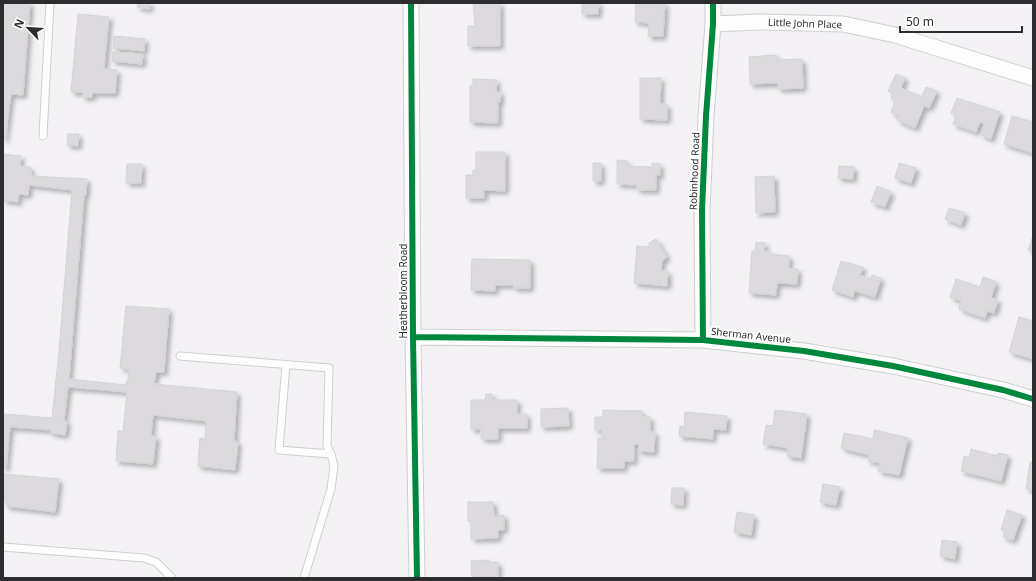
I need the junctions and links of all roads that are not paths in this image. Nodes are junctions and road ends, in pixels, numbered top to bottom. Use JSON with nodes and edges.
{"nodes":[{"id":1,"x":50,"y":3,"type":"edge"},
{"id":2,"x":412,"y":3,"type":"edge"},
{"id":3,"x":713,"y":3,"type":"edge"},
{"id":4,"x":713,"y":24,"type":"junction"},
{"id":5,"x":1033,"y":78,"type":"edge"},
{"id":6,"x":43,"y":136,"type":"dead end"},
{"id":7,"x":413,"y":337,"type":"junction"},
{"id":8,"x":703,"y":340,"type":"junction"},
{"id":9,"x":180,"y":356,"type":"dead end"},
{"id":10,"x":286,"y":365,"type":"junction"},
{"id":11,"x":1033,"y":398,"type":"edge"},
{"id":12,"x":331,"y":454,"type":"junction"},
{"id":13,"x":3,"y":548,"type":"edge"},
{"id":14,"x":172,"y":578,"type":"edge"},
{"id":15,"x":304,"y":578,"type":"edge"},
{"id":16,"x":417,"y":578,"type":"edge"}],
"edges":[{"from":1,"to":6,"type":"lane"},
{"from":2,"to":7,"type":"street","name":"Heatherbloom Road"},
{"from":3,"to":4,"type":"street","name":"Robinhood Road"},
{"from":4,"to":5,"type":"street","name":"Little John Place"},
{"from":4,"to":8,"type":"street","name":"Robinhood Road"},
{"from":7,"to":8,"type":"street","name":"Sherman Avenue"},
{"from":7,"to":16,"type":"street","name":"Heatherbloom Road"},
{"from":8,"to":11,"type":"street","name":"Sherman Avenue"},
{"from":9,"to":10,"type":"lane"},
{"from":10,"to":12,"type":"lane"},
{"from":10,"to":12,"type":"lane"},
{"from":12,"to":15,"type":"lane"},
{"from":13,"to":14,"type":"lane"}]}
